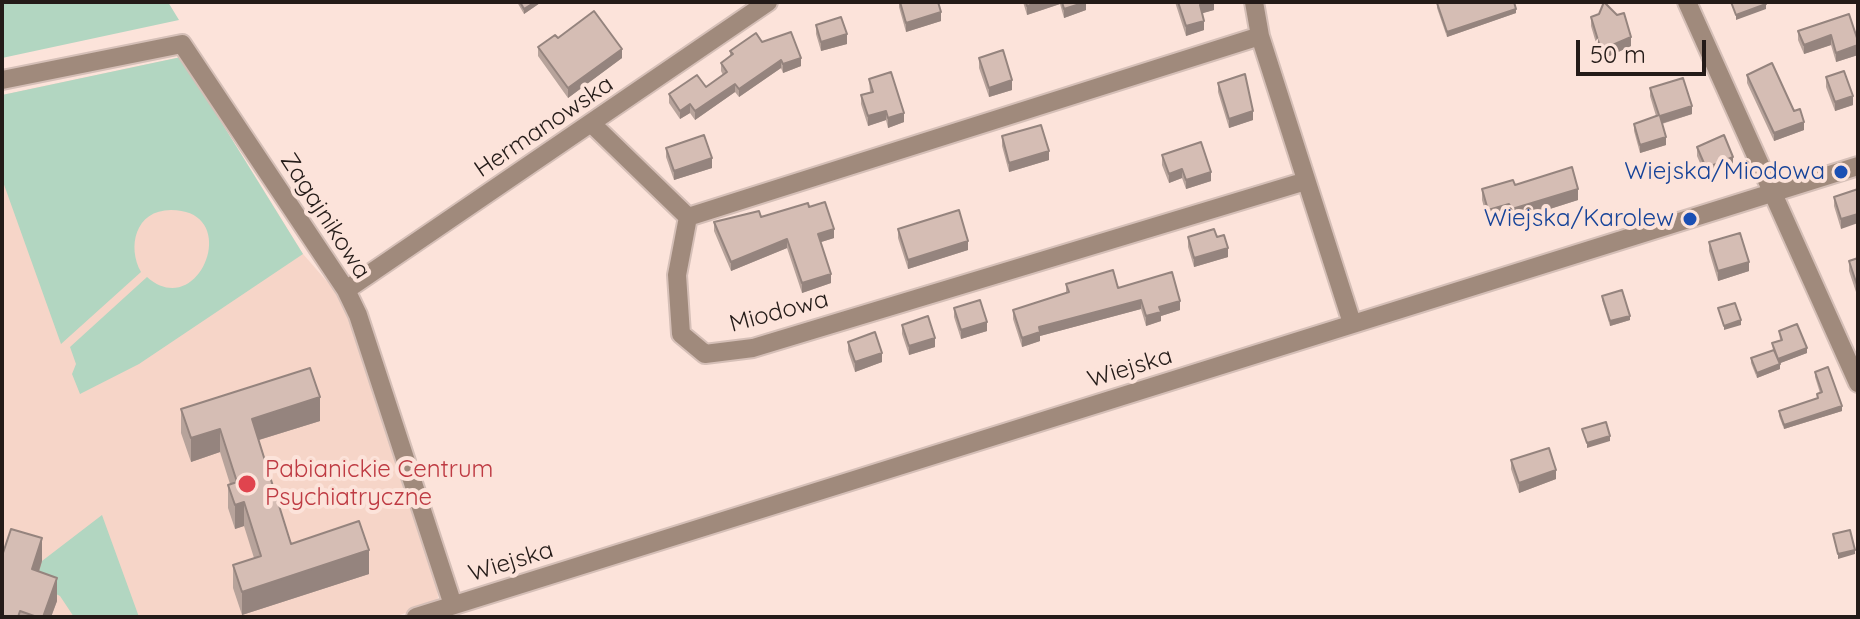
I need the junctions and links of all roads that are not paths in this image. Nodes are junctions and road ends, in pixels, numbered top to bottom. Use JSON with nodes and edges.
{"nodes":[{"id":1,"x":768,"y":2,"type":"edge"},
{"id":2,"x":1254,"y":2,"type":"edge"},
{"id":3,"x":1687,"y":2,"type":"edge"},
{"id":4,"x":1260,"y":36,"type":"junction"},
{"id":5,"x":2,"y":80,"type":"edge"},
{"id":6,"x":591,"y":123,"type":"junction"},
{"id":7,"x":1858,"y":166,"type":"edge"},
{"id":8,"x":1306,"y":181,"type":"junction"},
{"id":9,"x":1771,"y":193,"type":"junction"},
{"id":10,"x":688,"y":217,"type":"junction"},
{"id":11,"x":346,"y":290,"type":"junction"},
{"id":12,"x":1352,"y":323,"type":"junction"},
{"id":13,"x":1858,"y":383,"type":"edge"},
{"id":14,"x":453,"y":605,"type":"junction"},
{"id":15,"x":416,"y":617,"type":"edge"}],
"edges":[{"from":1,"to":6,"type":"street","name":"Hermanowska"},
{"from":2,"to":4,"type":"street"},
{"from":3,"to":9,"type":"street"},
{"from":4,"to":8,"type":"street"},
{"from":4,"to":10,"type":"street"},
{"from":5,"to":11,"type":"street","name":"Zagajnikowa"},
{"from":6,"to":10,"type":"street"},
{"from":6,"to":11,"type":"street","name":"Hermanowska"},
{"from":7,"to":9,"type":"street","name":"Wiejska"},
{"from":8,"to":10,"type":"street","name":"Miodowa"},
{"from":8,"to":12,"type":"street"},
{"from":9,"to":12,"type":"street","name":"Wiejska"},
{"from":9,"to":13,"type":"street"},
{"from":11,"to":14,"type":"street","name":"Zagajnikowa"},
{"from":12,"to":14,"type":"street","name":"Wiejska"},
{"from":14,"to":15,"type":"street","name":"Wiejska"}]}
